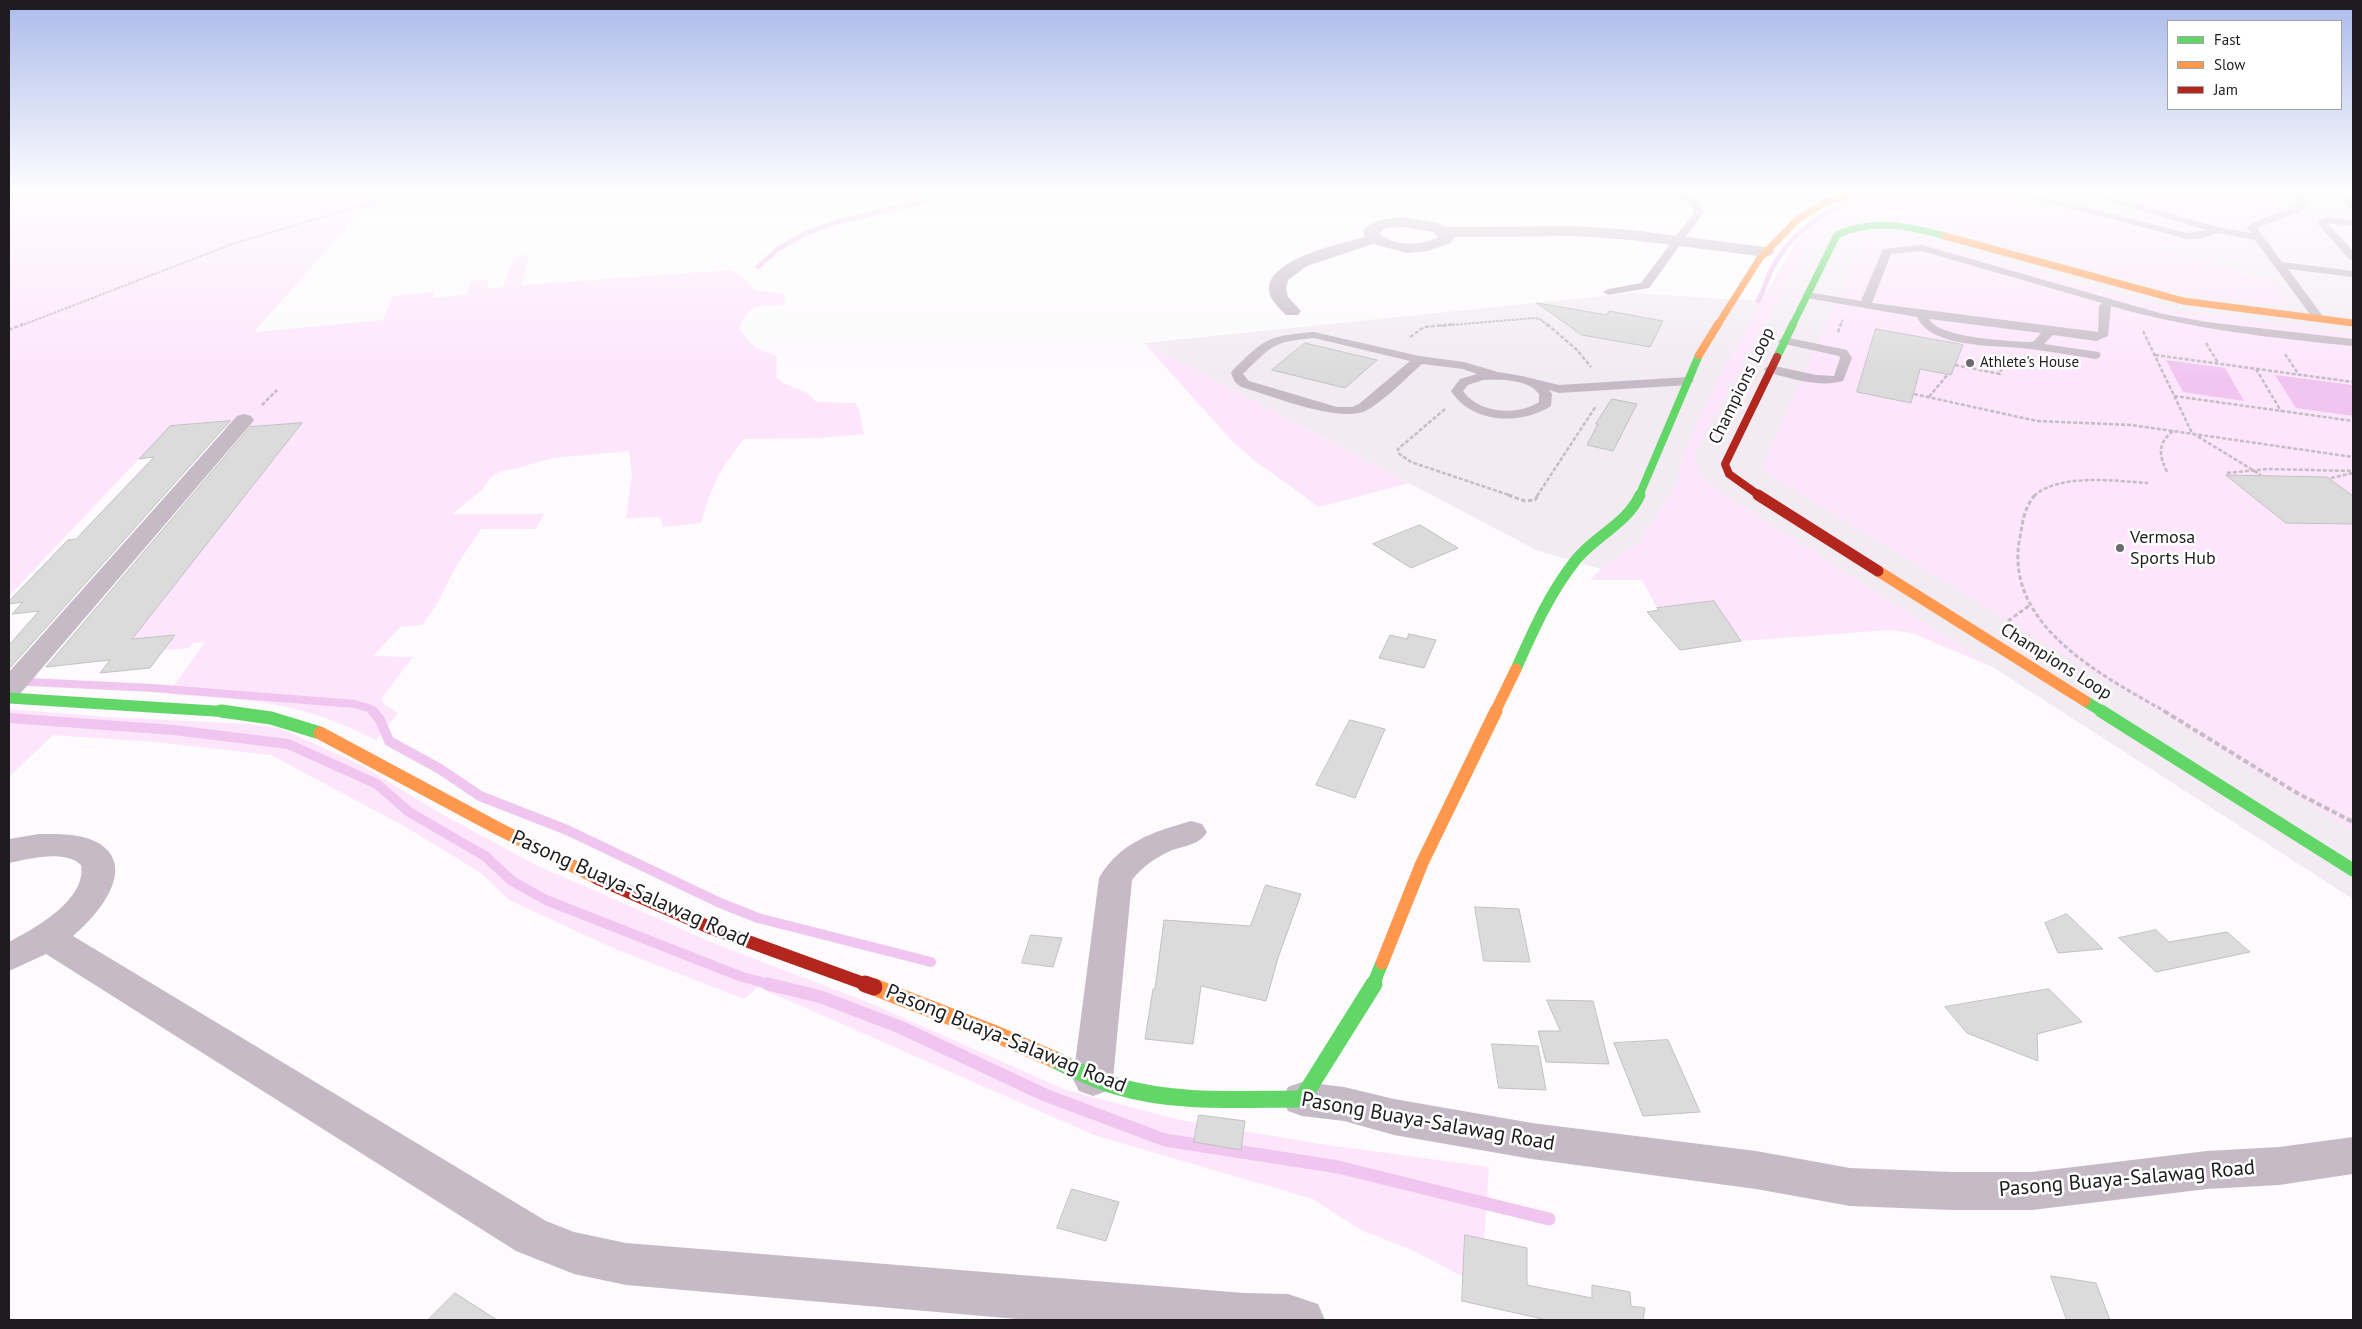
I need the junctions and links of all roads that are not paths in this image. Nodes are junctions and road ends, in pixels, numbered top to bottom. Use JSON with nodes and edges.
{"nodes":[{"id":1,"x":1327,"y":252,"type":"edge"},
{"id":2,"x":1670,"y":252,"type":"edge"},
{"id":3,"x":1742,"y":252,"type":"edge"},
{"id":4,"x":1766,"y":252,"type":"edge"},
{"id":5,"x":1828,"y":252,"type":"edge"},
{"id":6,"x":1887,"y":252,"type":"edge"},
{"id":7,"x":1937,"y":252,"type":"edge"},
{"id":8,"x":2002,"y":252,"type":"edge"},
{"id":9,"x":2270,"y":252,"type":"edge"},
{"id":10,"x":1763,"y":255,"type":"junction"},
{"id":11,"x":2280,"y":265,"type":"junction"},
{"id":12,"x":2074,"y":272,"type":"junction"},
{"id":13,"x":2353,"y":274,"type":"edge"},
{"id":14,"x":2049,"y":284,"type":"junction"},
{"id":15,"x":1608,"y":292,"type":"dead end"},
{"id":16,"x":1807,"y":295,"type":"junction"},
{"id":17,"x":2109,"y":302,"type":"junction"},
{"id":18,"x":1865,"y":306,"type":"junction"},
{"id":19,"x":1292,"y":311,"type":"dead end"},
{"id":20,"x":1921,"y":314,"type":"junction"},
{"id":21,"x":2319,"y":319,"type":"junction"},
{"id":22,"x":2353,"y":323,"type":"edge"},
{"id":23,"x":2050,"y":331,"type":"junction"},
{"id":24,"x":1784,"y":341,"type":"junction"},
{"id":25,"x":2353,"y":343,"type":"edge"},
{"id":26,"x":2033,"y":346,"type":"junction"},
{"id":27,"x":2095,"y":355,"type":"dead end"},
{"id":28,"x":1419,"y":360,"type":"junction"},
{"id":29,"x":1770,"y":369,"type":"junction"},
{"id":30,"x":1494,"y":376,"type":"junction"},
{"id":31,"x":1530,"y":382,"type":"junction"},
{"id":32,"x":1686,"y":387,"type":"junction"},
{"id":33,"x":1546,"y":403,"type":"junction"},
{"id":34,"x":244,"y":420,"type":"dead end"},
{"id":35,"x":9,"y":689,"type":"edge"},
{"id":36,"x":9,"y":698,"type":"edge"},
{"id":37,"x":1191,"y":832,"type":"dead end"},
{"id":38,"x":9,"y":851,"type":"edge"},
{"id":39,"x":2353,"y":870,"type":"edge"},
{"id":40,"x":46,"y":936,"type":"junction"},
{"id":41,"x":9,"y":957,"type":"edge"},
{"id":42,"x":1093,"y":1079,"type":"junction"},
{"id":43,"x":1302,"y":1099,"type":"junction"},
{"id":44,"x":2353,"y":1156,"type":"edge"},
{"id":45,"x":1302,"y":1320,"type":"edge"}],
"edges":[{"from":1,"to":19,"type":"street"},
{"from":2,"to":15,"type":"lane"},
{"from":3,"to":10,"type":"street"},
{"from":4,"to":10,"type":"street"},
{"from":5,"to":16,"type":"street","name":"Champions Loop"},
{"from":6,"to":18,"type":"lane"},
{"from":7,"to":14,"type":"lane"},
{"from":8,"to":12,"type":"street","name":"Champions Loop"},
{"from":9,"to":11,"type":"lane"},
{"from":10,"to":32,"type":"street"},
{"from":11,"to":13,"type":"lane"},
{"from":11,"to":21,"type":"lane"},
{"from":12,"to":14,"type":"lane"},
{"from":12,"to":21,"type":"street","name":"Champions Loop"},
{"from":14,"to":17,"type":"lane"},
{"from":16,"to":18,"type":"lane"},
{"from":16,"to":24,"type":"street","name":"Champions Loop"},
{"from":17,"to":23,"type":"lane"},
{"from":17,"to":25,"type":"lane"},
{"from":18,"to":20,"type":"lane"},
{"from":20,"to":23,"type":"lane"},
{"from":20,"to":26,"type":"lane"},
{"from":21,"to":22,"type":"street","name":"Champions Loop"},
{"from":23,"to":26,"type":"lane"},
{"from":24,"to":29,"type":"street","name":"Champions Loop"},
{"from":24,"to":29,"type":"lane"},
{"from":26,"to":27,"type":"lane"},
{"from":28,"to":28,"type":"lane"},
{"from":28,"to":30,"type":"lane"},
{"from":29,"to":39,"type":"street","name":"Champions Loop"},
{"from":30,"to":31,"type":"lane"},
{"from":30,"to":33,"type":"lane"},
{"from":31,"to":32,"type":"lane"},
{"from":31,"to":33,"type":"lane"},
{"from":32,"to":33,"type":"lane"},
{"from":32,"to":43,"type":"street"},
{"from":34,"to":35,"type":"street"},
{"from":36,"to":42,"type":"street","name":"Pasong Buaya-Salawag Road"},
{"from":37,"to":42,"type":"street"},
{"from":38,"to":40,"type":"street"},
{"from":40,"to":41,"type":"street"},
{"from":40,"to":45,"type":"street"},
{"from":42,"to":43,"type":"street","name":"Pasong Buaya-Salawag Road"},
{"from":43,"to":44,"type":"street","name":"Pasong Buaya-Salawag Road"}]}
